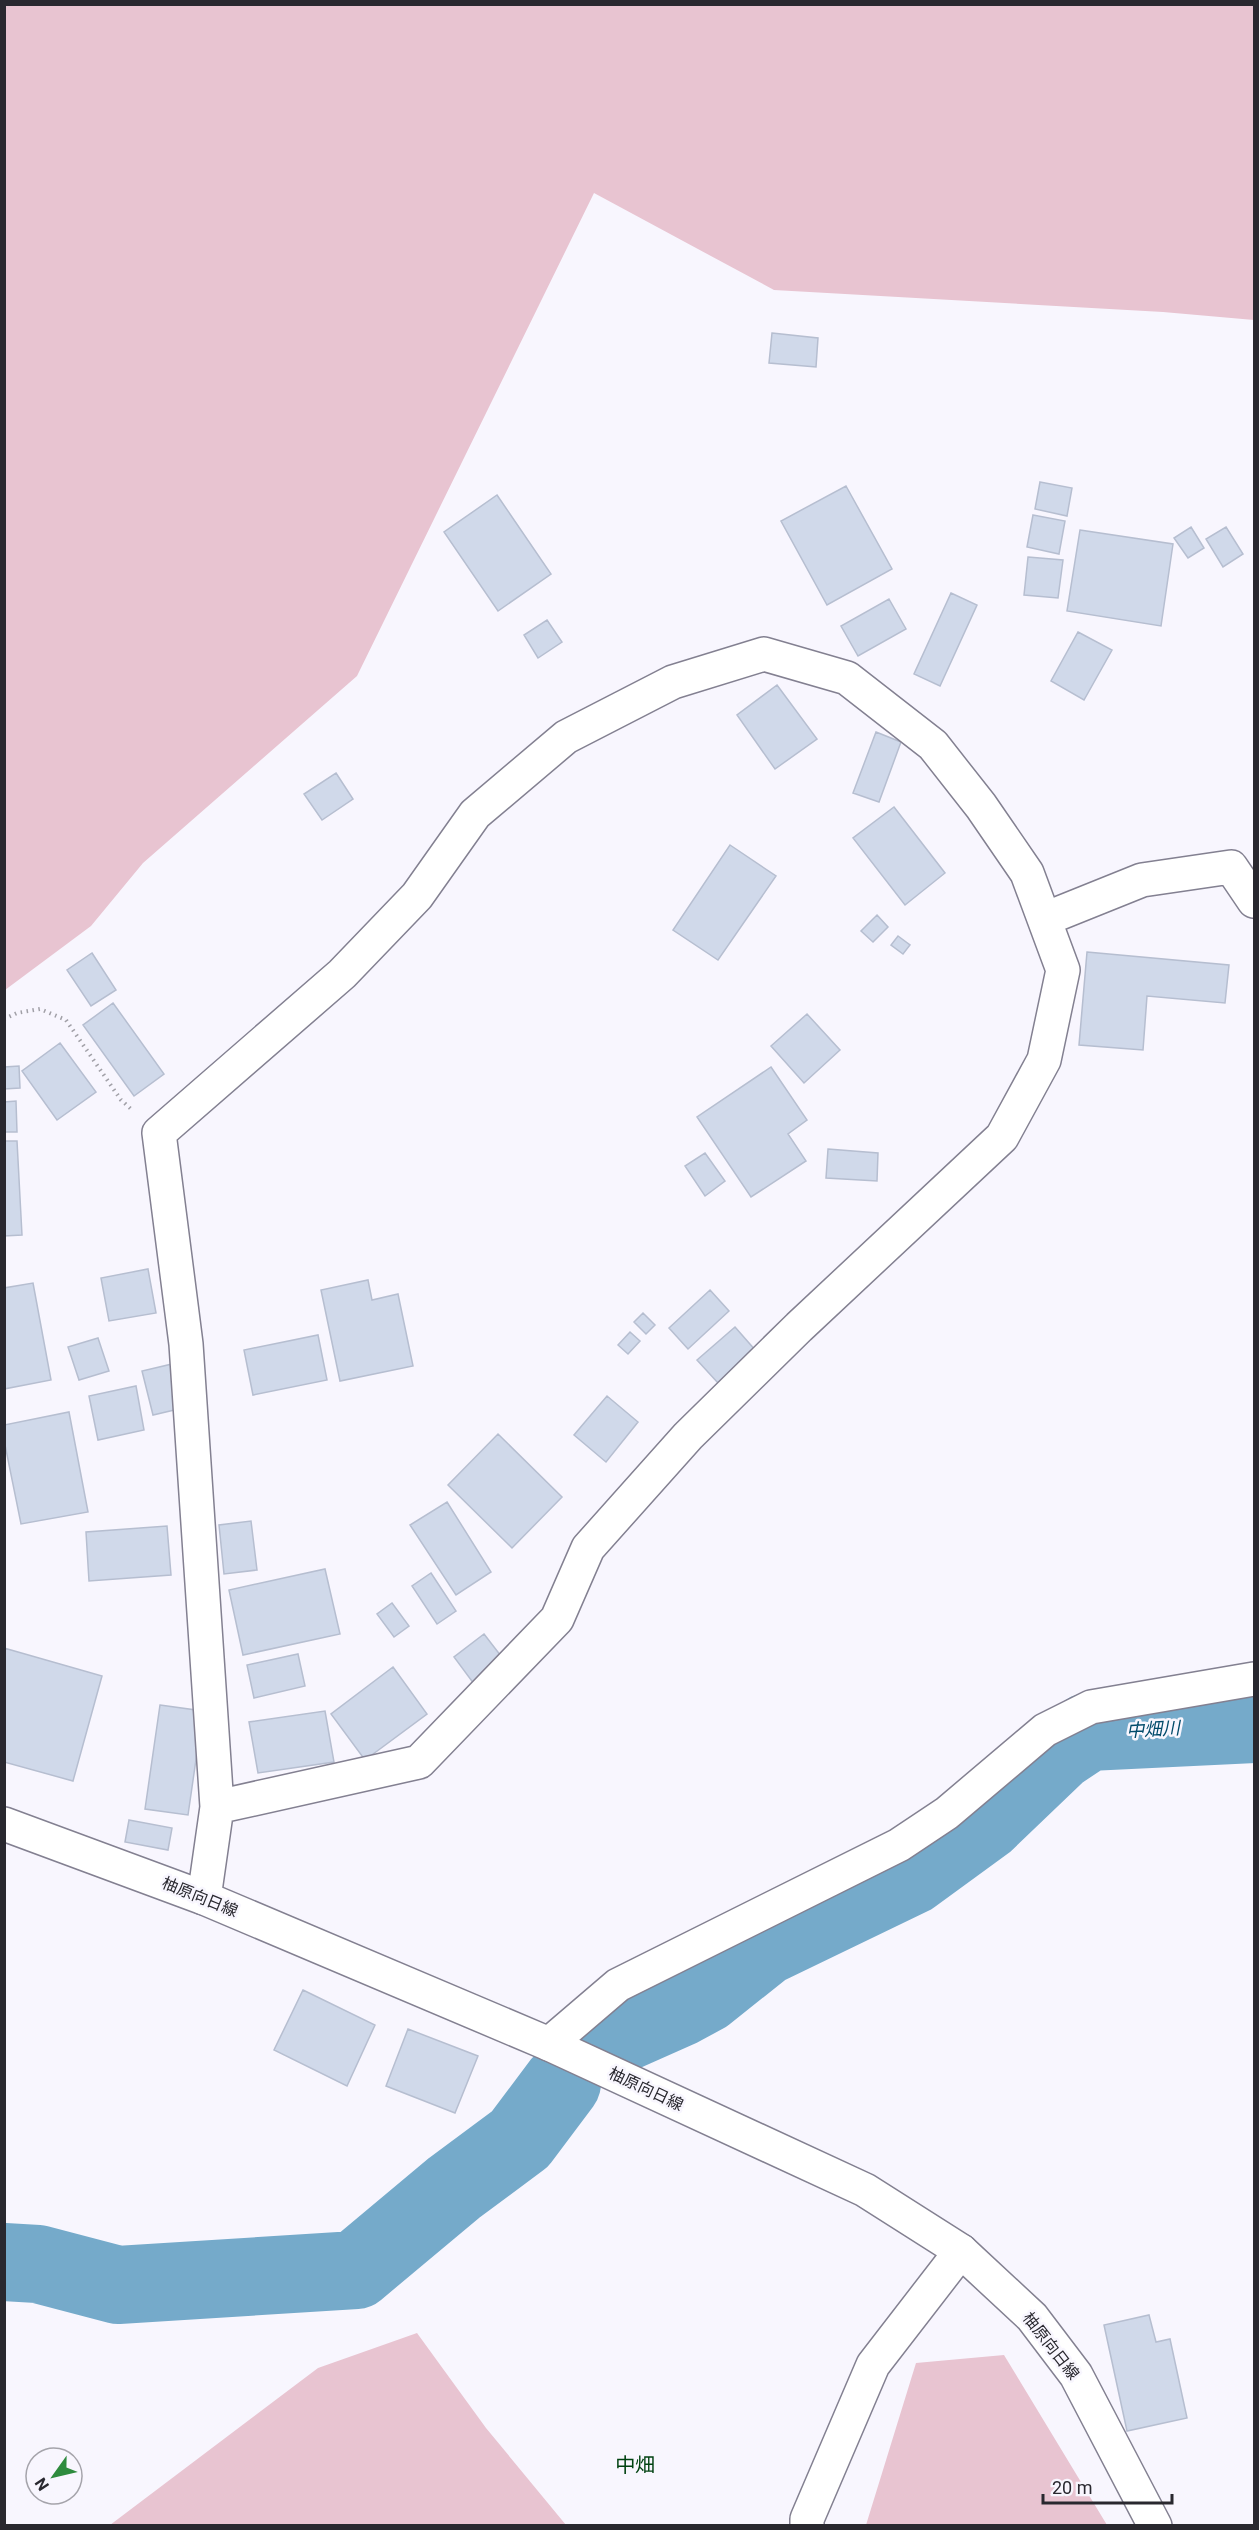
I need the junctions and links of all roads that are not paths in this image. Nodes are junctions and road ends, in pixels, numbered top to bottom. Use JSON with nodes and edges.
{"nodes":[{"id":1,"x":1254,"y":901,"type":"edge"},
{"id":2,"x":1045,"y":919,"type":"junction"},
{"id":3,"x":1254,"y":1679,"type":"edge"},
{"id":4,"x":217,"y":1807,"type":"junction"},
{"id":5,"x":4,"y":1824,"type":"edge"},
{"id":6,"x":204,"y":1898,"type":"junction"},
{"id":7,"x":549,"y":2044,"type":"junction"},
{"id":8,"x":961,"y":2251,"type":"junction"},
{"id":9,"x":807,"y":2526,"type":"edge"},
{"id":10,"x":1155,"y":2526,"type":"edge"}],
"edges":[{"from":1,"to":2,"type":"street"},
{"from":2,"to":4,"type":"street"},
{"from":2,"to":4,"type":"street"},
{"from":3,"to":7,"type":"street"},
{"from":4,"to":6,"type":"street"},
{"from":5,"to":6,"type":"street","name":"柚原向日線"},
{"from":6,"to":7,"type":"street","name":"柚原向日線"},
{"from":7,"to":8,"type":"street","name":"柚原向日線"},
{"from":8,"to":9,"type":"street"},
{"from":8,"to":10,"type":"street","name":"柚原向日線"}]}
